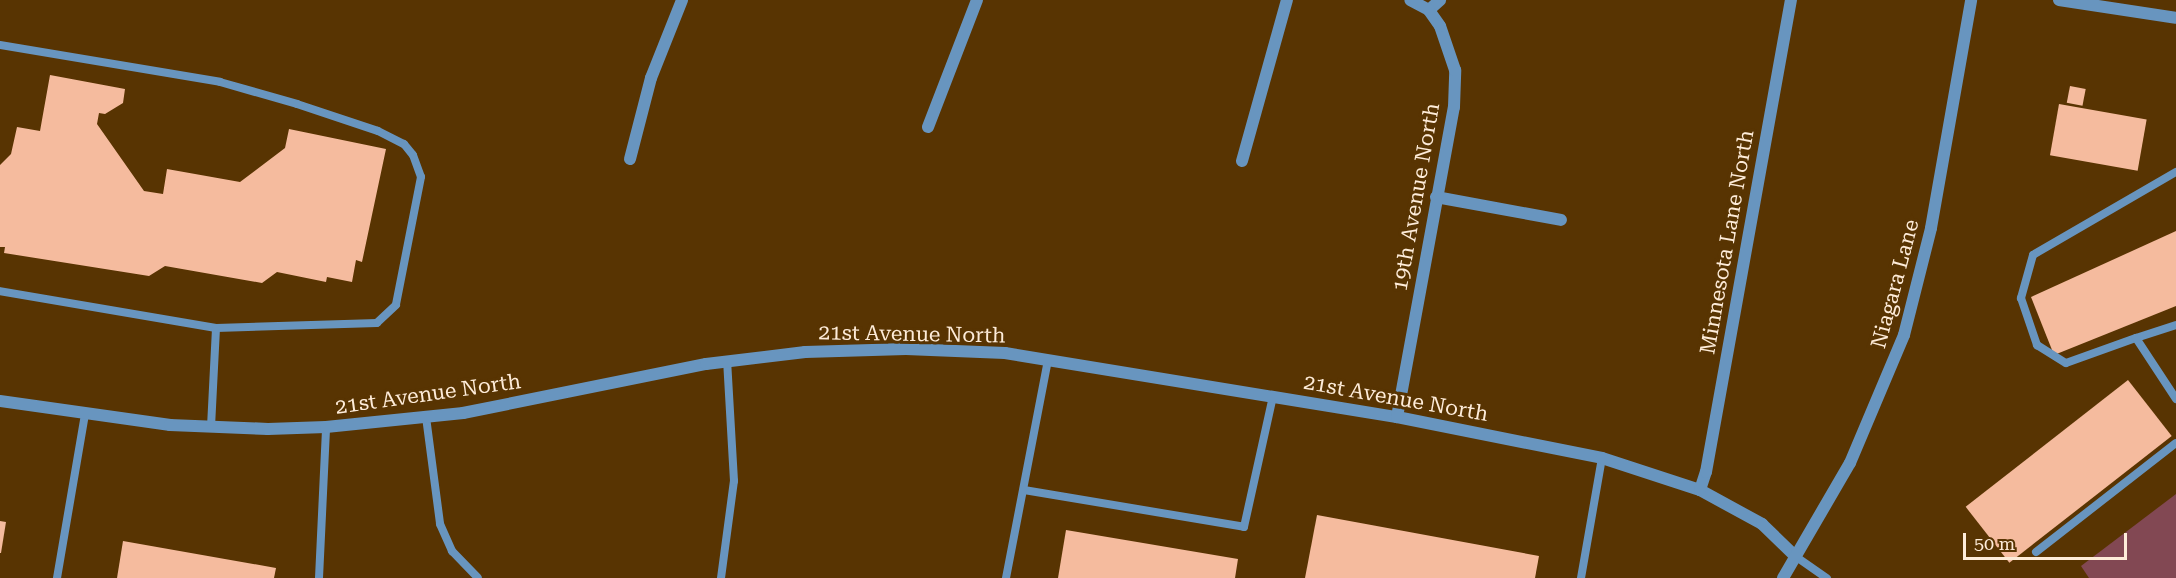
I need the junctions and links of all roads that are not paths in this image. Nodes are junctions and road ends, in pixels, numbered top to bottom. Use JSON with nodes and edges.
{"nodes":[{"id":1,"x":682,"y":0,"type":"edge"},
{"id":2,"x":977,"y":0,"type":"edge"},
{"id":3,"x":1287,"y":0,"type":"edge"},
{"id":4,"x":1410,"y":0,"type":"edge"},
{"id":5,"x":1440,"y":0,"type":"edge"},
{"id":6,"x":1791,"y":0,"type":"edge"},
{"id":7,"x":1971,"y":0,"type":"edge"},
{"id":8,"x":2059,"y":0,"type":"edge"},
{"id":9,"x":1429,"y":10,"type":"junction"},
{"id":10,"x":2176,"y":18,"type":"edge"},
{"id":11,"x":0,"y":45,"type":"edge"},
{"id":12,"x":928,"y":127,"type":"dead end"},
{"id":13,"x":630,"y":159,"type":"dead end"},
{"id":14,"x":1242,"y":161,"type":"dead end"},
{"id":15,"x":2176,"y":172,"type":"edge"},
{"id":16,"x":1436,"y":197,"type":"junction"},
{"id":17,"x":1561,"y":220,"type":"dead end"},
{"id":18,"x":0,"y":291,"type":"edge"},
{"id":19,"x":2176,"y":325,"type":"edge"},
{"id":20,"x":216,"y":328,"type":"junction"},
{"id":21,"x":2136,"y":338,"type":"junction"},
{"id":22,"x":1048,"y":359,"type":"junction"},
{"id":23,"x":727,"y":361,"type":"junction"},
{"id":24,"x":1273,"y":396,"type":"junction"},
{"id":25,"x":2176,"y":399,"type":"edge"},
{"id":26,"x":0,"y":401,"type":"edge"},
{"id":27,"x":85,"y":415,"type":"junction"},
{"id":28,"x":426,"y":417,"type":"junction"},
{"id":29,"x":1397,"y":417,"type":"junction"},
{"id":30,"x":211,"y":427,"type":"junction"},
{"id":31,"x":326,"y":427,"type":"junction"},
{"id":32,"x":2176,"y":443,"type":"edge"},
{"id":33,"x":1602,"y":458,"type":"junction"},
{"id":34,"x":1024,"y":490,"type":"junction"},
{"id":35,"x":1700,"y":490,"type":"junction"},
{"id":36,"x":2036,"y":552,"type":"dead end"},
{"id":37,"x":1795,"y":556,"type":"junction"},
{"id":38,"x":57,"y":578,"type":"edge"},
{"id":39,"x":319,"y":578,"type":"edge"},
{"id":40,"x":478,"y":578,"type":"edge"},
{"id":41,"x":721,"y":578,"type":"edge"},
{"id":42,"x":1006,"y":578,"type":"edge"},
{"id":43,"x":1581,"y":578,"type":"edge"},
{"id":44,"x":1783,"y":578,"type":"edge"},
{"id":45,"x":1827,"y":578,"type":"edge"}],
"edges":[{"from":1,"to":13,"type":"street"},
{"from":2,"to":12,"type":"street"},
{"from":3,"to":14,"type":"street"},
{"from":4,"to":9,"type":"street"},
{"from":5,"to":9,"type":"street"},
{"from":6,"to":35,"type":"street","name":"Minnesota Lane North"},
{"from":7,"to":37,"type":"street","name":"Niagara Lane"},
{"from":8,"to":10,"type":"street"},
{"from":9,"to":16,"type":"street","name":"19th Avenue North"},
{"from":11,"to":20,"type":"lane"},
{"from":15,"to":21,"type":"lane"},
{"from":16,"to":17,"type":"street"},
{"from":16,"to":29,"type":"street","name":"19th Avenue North"},
{"from":18,"to":20,"type":"lane"},
{"from":19,"to":21,"type":"lane"},
{"from":20,"to":30,"type":"lane"},
{"from":21,"to":25,"type":"lane"},
{"from":22,"to":23,"type":"street","name":"21st Avenue North"},
{"from":22,"to":24,"type":"street","name":"21st Avenue North"},
{"from":22,"to":34,"type":"lane"},
{"from":23,"to":28,"type":"street","name":"21st Avenue North"},
{"from":23,"to":41,"type":"lane"},
{"from":24,"to":29,"type":"street","name":"21st Avenue North"},
{"from":24,"to":34,"type":"lane"},
{"from":26,"to":27,"type":"street","name":"21st Avenue North"},
{"from":27,"to":30,"type":"street","name":"21st Avenue North"},
{"from":27,"to":38,"type":"lane"},
{"from":28,"to":31,"type":"street","name":"21st Avenue North"},
{"from":28,"to":40,"type":"lane"},
{"from":29,"to":33,"type":"street","name":"21st Avenue North"},
{"from":30,"to":31,"type":"street","name":"21st Avenue North"},
{"from":31,"to":39,"type":"lane"},
{"from":32,"to":36,"type":"lane"},
{"from":33,"to":35,"type":"street","name":"21st Avenue North"},
{"from":33,"to":43,"type":"lane"},
{"from":34,"to":42,"type":"lane"},
{"from":35,"to":37,"type":"street","name":"21st Avenue North"},
{"from":37,"to":44,"type":"street","name":"Niagara Lane"},
{"from":37,"to":45,"type":"lane"}]}
